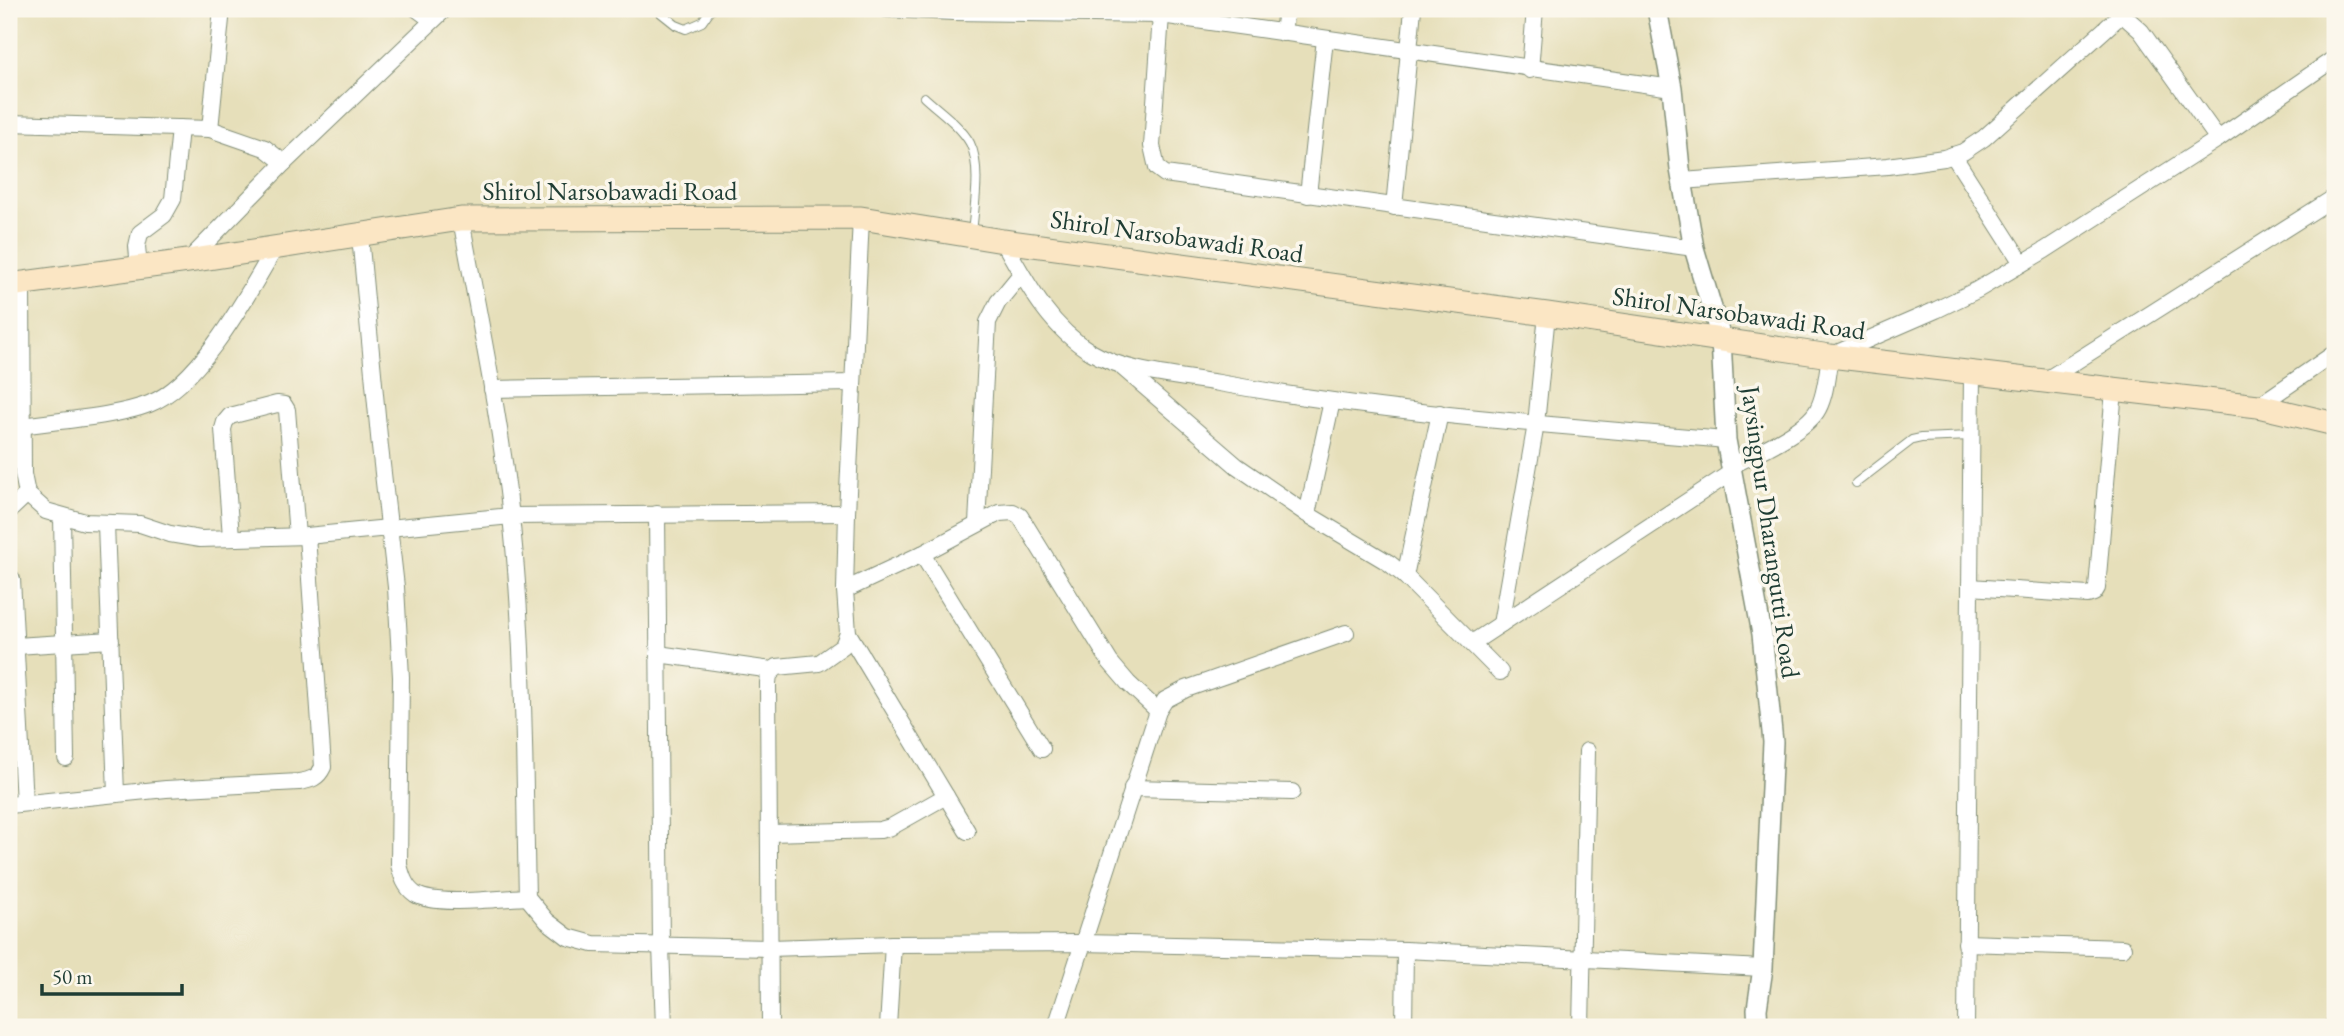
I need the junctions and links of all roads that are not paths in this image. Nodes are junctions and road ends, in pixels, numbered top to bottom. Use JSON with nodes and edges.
{"nodes":[{"id":1,"x":222,"y":9,"type":"edge"},
{"id":2,"x":417,"y":9,"type":"edge"},
{"id":3,"x":445,"y":9,"type":"edge"},
{"id":4,"x":656,"y":9,"type":"edge"},
{"id":5,"x":711,"y":9,"type":"edge"},
{"id":6,"x":886,"y":9,"type":"edge"},
{"id":7,"x":1286,"y":9,"type":"edge"},
{"id":8,"x":1413,"y":9,"type":"edge"},
{"id":9,"x":1535,"y":9,"type":"edge"},
{"id":10,"x":1657,"y":9,"type":"edge"},
{"id":11,"x":2119,"y":11,"type":"edge"},
{"id":12,"x":1159,"y":12,"type":"edge"},
{"id":13,"x":432,"y":20,"type":"junction"},
{"id":14,"x":1283,"y":33,"type":"junction"},
{"id":15,"x":1325,"y":39,"type":"junction"},
{"id":16,"x":1410,"y":52,"type":"junction"},
{"id":17,"x":2335,"y":58,"type":"edge"},
{"id":18,"x":1530,"y":69,"type":"junction"},
{"id":19,"x":1672,"y":88,"type":"junction"},
{"id":20,"x":924,"y":97,"type":"dead end"},
{"id":21,"x":9,"y":123,"type":"edge"},
{"id":22,"x":180,"y":128,"type":"junction"},
{"id":23,"x":210,"y":129,"type":"junction"},
{"id":24,"x":2218,"y":139,"type":"junction"},
{"id":25,"x":1953,"y":155,"type":"junction"},
{"id":26,"x":284,"y":163,"type":"junction"},
{"id":27,"x":1682,"y":181,"type":"junction"},
{"id":28,"x":1308,"y":195,"type":"junction"},
{"id":29,"x":2335,"y":197,"type":"edge"},
{"id":30,"x":1394,"y":207,"type":"junction"},
{"id":31,"x":861,"y":218,"type":"junction"},
{"id":32,"x":461,"y":219,"type":"junction"},
{"id":33,"x":360,"y":236,"type":"junction"},
{"id":34,"x":972,"y":236,"type":"junction"},
{"id":35,"x":1003,"y":241,"type":"junction"},
{"id":36,"x":275,"y":248,"type":"junction"},
{"id":37,"x":1694,"y":248,"type":"junction"},
{"id":38,"x":188,"y":261,"type":"junction"},
{"id":39,"x":2022,"y":263,"type":"junction"},
{"id":40,"x":139,"y":268,"type":"junction"},
{"id":41,"x":1021,"y":274,"type":"junction"},
{"id":42,"x":15,"y":284,"type":"edge"},
{"id":43,"x":1547,"y":314,"type":"junction"},
{"id":44,"x":1721,"y":338,"type":"junction"},
{"id":45,"x":2335,"y":353,"type":"edge"},
{"id":46,"x":1830,"y":356,"type":"junction"},
{"id":47,"x":1121,"y":366,"type":"junction"},
{"id":48,"x":1972,"y":373,"type":"junction"},
{"id":49,"x":2043,"y":382,"type":"junction"},
{"id":50,"x":853,"y":383,"type":"junction"},
{"id":51,"x":492,"y":389,"type":"junction"},
{"id":52,"x":2114,"y":390,"type":"junction"},
{"id":53,"x":1332,"y":401,"type":"junction"},
{"id":54,"x":2258,"y":406,"type":"junction"},
{"id":55,"x":1440,"y":413,"type":"junction"},
{"id":56,"x":1536,"y":424,"type":"junction"},
{"id":57,"x":2335,"y":424,"type":"edge"},
{"id":58,"x":23,"y":426,"type":"junction"},
{"id":59,"x":1972,"y":436,"type":"junction"},
{"id":60,"x":1726,"y":440,"type":"junction"},
{"id":61,"x":1732,"y":469,"type":"junction"},
{"id":62,"x":1856,"y":483,"type":"dead end"},
{"id":63,"x":27,"y":494,"type":"junction"},
{"id":64,"x":9,"y":511,"type":"edge"},
{"id":65,"x":847,"y":513,"type":"junction"},
{"id":66,"x":657,"y":514,"type":"junction"},
{"id":67,"x":1307,"y":514,"type":"junction"},
{"id":68,"x":62,"y":516,"type":"junction"},
{"id":69,"x":511,"y":516,"type":"junction"},
{"id":70,"x":977,"y":523,"type":"junction"},
{"id":71,"x":106,"y":524,"type":"junction"},
{"id":72,"x":388,"y":529,"type":"junction"},
{"id":73,"x":302,"y":536,"type":"junction"},
{"id":74,"x":231,"y":537,"type":"junction"},
{"id":75,"x":922,"y":554,"type":"junction"},
{"id":76,"x":1405,"y":576,"type":"junction"},
{"id":77,"x":12,"y":579,"type":"dead end"},
{"id":78,"x":1970,"y":587,"type":"junction"},
{"id":79,"x":845,"y":590,"type":"junction"},
{"id":80,"x":1501,"y":624,"type":"junction"},
{"id":81,"x":848,"y":633,"type":"junction"},
{"id":82,"x":1346,"y":633,"type":"dead end"},
{"id":83,"x":111,"y":640,"type":"junction"},
{"id":84,"x":64,"y":643,"type":"junction"},
{"id":85,"x":1472,"y":643,"type":"junction"},
{"id":86,"x":16,"y":646,"type":"junction"},
{"id":87,"x":658,"y":654,"type":"junction"},
{"id":88,"x":772,"y":670,"type":"junction"},
{"id":89,"x":1500,"y":673,"type":"dead end"},
{"id":90,"x":1158,"y":711,"type":"junction"},
{"id":91,"x":1042,"y":750,"type":"dead end"},
{"id":92,"x":1587,"y":751,"type":"dead end"},
{"id":93,"x":66,"y":758,"type":"dead end"},
{"id":94,"x":1132,"y":788,"type":"junction"},
{"id":95,"x":1292,"y":792,"type":"dead end"},
{"id":96,"x":116,"y":794,"type":"junction"},
{"id":97,"x":946,"y":796,"type":"junction"},
{"id":98,"x":16,"y":804,"type":"edge"},
{"id":99,"x":967,"y":831,"type":"dead end"},
{"id":100,"x":769,"y":833,"type":"junction"},
{"id":101,"x":527,"y":897,"type":"junction"},
{"id":102,"x":1082,"y":943,"type":"junction"},
{"id":103,"x":1966,"y":943,"type":"junction"},
{"id":104,"x":892,"y":944,"type":"junction"},
{"id":105,"x":662,"y":946,"type":"junction"},
{"id":106,"x":770,"y":948,"type":"junction"},
{"id":107,"x":2123,"y":948,"type":"dead end"},
{"id":108,"x":1405,"y":950,"type":"junction"},
{"id":109,"x":1582,"y":958,"type":"junction"},
{"id":110,"x":1763,"y":968,"type":"junction"},
{"id":111,"x":2335,"y":1024,"type":"edge"},
{"id":112,"x":664,"y":1027,"type":"edge"},
{"id":113,"x":770,"y":1027,"type":"edge"},
{"id":114,"x":888,"y":1027,"type":"edge"},
{"id":115,"x":1056,"y":1027,"type":"edge"},
{"id":116,"x":1404,"y":1027,"type":"edge"},
{"id":117,"x":1581,"y":1027,"type":"edge"},
{"id":118,"x":1758,"y":1027,"type":"edge"},
{"id":119,"x":1966,"y":1027,"type":"edge"},
{"id":120,"x":2331,"y":1027,"type":"edge"}],
"edges":[{"from":1,"to":23,"type":"street"},
{"from":2,"to":13,"type":"street"},
{"from":3,"to":13,"type":"street"},
{"from":4,"to":5,"type":"lane"},
{"from":6,"to":12,"type":"street"},
{"from":7,"to":14,"type":"street"},
{"from":8,"to":16,"type":"street"},
{"from":9,"to":18,"type":"street"},
{"from":10,"to":19,"type":"street","name":"Jaysingpur Dharangutti Road"},
{"from":11,"to":24,"type":"street"},
{"from":11,"to":25,"type":"street"},
{"from":12,"to":14,"type":"street"},
{"from":12,"to":28,"type":"street"},
{"from":13,"to":26,"type":"street"},
{"from":14,"to":15,"type":"street"},
{"from":15,"to":16,"type":"street"},
{"from":15,"to":28,"type":"street"},
{"from":16,"to":18,"type":"street"},
{"from":16,"to":30,"type":"street"},
{"from":17,"to":24,"type":"street"},
{"from":18,"to":19,"type":"street"},
{"from":19,"to":27,"type":"street","name":"Jaysingpur Dharangutti Road"},
{"from":20,"to":34,"type":"lane"},
{"from":21,"to":22,"type":"street"},
{"from":22,"to":23,"type":"street"},
{"from":22,"to":40,"type":"street"},
{"from":23,"to":26,"type":"street"},
{"from":24,"to":39,"type":"street"},
{"from":25,"to":27,"type":"street"},
{"from":25,"to":39,"type":"street"},
{"from":26,"to":38,"type":"street"},
{"from":27,"to":37,"type":"street","name":"Jaysingpur Dharangutti Road"},
{"from":28,"to":30,"type":"street"},
{"from":29,"to":49,"type":"street"},
{"from":30,"to":37,"type":"street"},
{"from":31,"to":32,"type":"main road","name":"Shirol Narsobawadi Road"},
{"from":31,"to":34,"type":"main road","name":"Shirol Narsobawadi Road"},
{"from":31,"to":50,"type":"street"},
{"from":32,"to":33,"type":"main road","name":"Shirol Narsobawadi Road"},
{"from":32,"to":51,"type":"street"},
{"from":33,"to":36,"type":"main road","name":"Shirol Narsobawadi Road"},
{"from":33,"to":72,"type":"street"},
{"from":34,"to":35,"type":"main road","name":"Shirol Narsobawadi Road"},
{"from":35,"to":41,"type":"street"},
{"from":35,"to":43,"type":"main road","name":"Shirol Narsobawadi Road"},
{"from":36,"to":38,"type":"main road","name":"Shirol Narsobawadi Road"},
{"from":36,"to":58,"type":"street"},
{"from":37,"to":44,"type":"street","name":"Jaysingpur Dharangutti Road"},
{"from":38,"to":40,"type":"main road","name":"Shirol Narsobawadi Road"},
{"from":39,"to":46,"type":"street"},
{"from":40,"to":42,"type":"main road","name":"Shirol Narsobawadi Road"},
{"from":41,"to":47,"type":"street"},
{"from":41,"to":70,"type":"street"},
{"from":42,"to":58,"type":"street"},
{"from":43,"to":44,"type":"main road","name":"Shirol Narsobawadi Road"},
{"from":43,"to":56,"type":"street"},
{"from":44,"to":46,"type":"main road","name":"Shirol Narsobawadi Road"},
{"from":44,"to":60,"type":"street","name":"Jaysingpur Dharangutti Road"},
{"from":45,"to":54,"type":"street"},
{"from":46,"to":48,"type":"main road","name":"Shirol Narsobawadi Road"},
{"from":46,"to":61,"type":"street"},
{"from":47,"to":53,"type":"street"},
{"from":47,"to":67,"type":"street"},
{"from":48,"to":49,"type":"main road","name":"Shirol Narsobawadi Road"},
{"from":48,"to":59,"type":"street"},
{"from":49,"to":52,"type":"main road","name":"Shirol Narsobawadi Road"},
{"from":50,"to":51,"type":"street"},
{"from":50,"to":65,"type":"street"},
{"from":51,"to":69,"type":"street"},
{"from":52,"to":54,"type":"main road","name":"Shirol Narsobawadi Road"},
{"from":52,"to":78,"type":"street"},
{"from":53,"to":55,"type":"street"},
{"from":53,"to":67,"type":"street"},
{"from":54,"to":57,"type":"main road","name":"Shirol Narsobawadi Road"},
{"from":55,"to":56,"type":"street"},
{"from":55,"to":76,"type":"street"},
{"from":56,"to":60,"type":"street"},
{"from":56,"to":80,"type":"street"},
{"from":58,"to":63,"type":"street"},
{"from":59,"to":62,"type":"lane"},
{"from":59,"to":78,"type":"street"},
{"from":60,"to":61,"type":"street","name":"Jaysingpur Dharangutti Road"},
{"from":61,"to":80,"type":"street"},
{"from":61,"to":110,"type":"street","name":"Jaysingpur Dharangutti Road"},
{"from":63,"to":64,"type":"street"},
{"from":63,"to":68,"type":"street"},
{"from":65,"to":66,"type":"street"},
{"from":65,"to":79,"type":"street"},
{"from":66,"to":69,"type":"street"},
{"from":66,"to":87,"type":"street"},
{"from":67,"to":76,"type":"street"},
{"from":68,"to":71,"type":"street"},
{"from":68,"to":84,"type":"street"},
{"from":69,"to":72,"type":"street"},
{"from":69,"to":101,"type":"street"},
{"from":70,"to":75,"type":"street"},
{"from":70,"to":90,"type":"street"},
{"from":71,"to":74,"type":"street"},
{"from":71,"to":83,"type":"street"},
{"from":72,"to":73,"type":"street"},
{"from":72,"to":101,"type":"street"},
{"from":73,"to":74,"type":"street"},
{"from":73,"to":74,"type":"street"},
{"from":73,"to":96,"type":"street"},
{"from":75,"to":79,"type":"street"},
{"from":75,"to":91,"type":"street"},
{"from":76,"to":85,"type":"street"},
{"from":77,"to":86,"type":"street"},
{"from":78,"to":103,"type":"street"},
{"from":79,"to":81,"type":"street"},
{"from":80,"to":85,"type":"street"},
{"from":81,"to":88,"type":"street"},
{"from":81,"to":97,"type":"street"},
{"from":82,"to":90,"type":"street"},
{"from":83,"to":84,"type":"street"},
{"from":83,"to":96,"type":"street"},
{"from":84,"to":86,"type":"street"},
{"from":84,"to":93,"type":"street"},
{"from":85,"to":89,"type":"street"},
{"from":86,"to":98,"type":"street"},
{"from":87,"to":88,"type":"street"},
{"from":87,"to":105,"type":"street"},
{"from":88,"to":100,"type":"street"},
{"from":90,"to":94,"type":"street"},
{"from":92,"to":109,"type":"street"},
{"from":94,"to":95,"type":"street"},
{"from":94,"to":102,"type":"street"},
{"from":96,"to":98,"type":"street"},
{"from":97,"to":99,"type":"street"},
{"from":97,"to":100,"type":"street"},
{"from":100,"to":106,"type":"street"},
{"from":101,"to":105,"type":"street"},
{"from":102,"to":104,"type":"street"},
{"from":102,"to":108,"type":"street"},
{"from":102,"to":115,"type":"street"},
{"from":103,"to":107,"type":"street"},
{"from":103,"to":119,"type":"street"},
{"from":104,"to":106,"type":"street"},
{"from":104,"to":114,"type":"street"},
{"from":105,"to":106,"type":"street"},
{"from":105,"to":112,"type":"street"},
{"from":106,"to":113,"type":"street"},
{"from":108,"to":109,"type":"street"},
{"from":108,"to":116,"type":"street"},
{"from":109,"to":110,"type":"street"},
{"from":109,"to":117,"type":"street"},
{"from":110,"to":118,"type":"street","name":"Jaysingpur Dharangutti Road"},
{"from":111,"to":120,"type":"street"}]}
